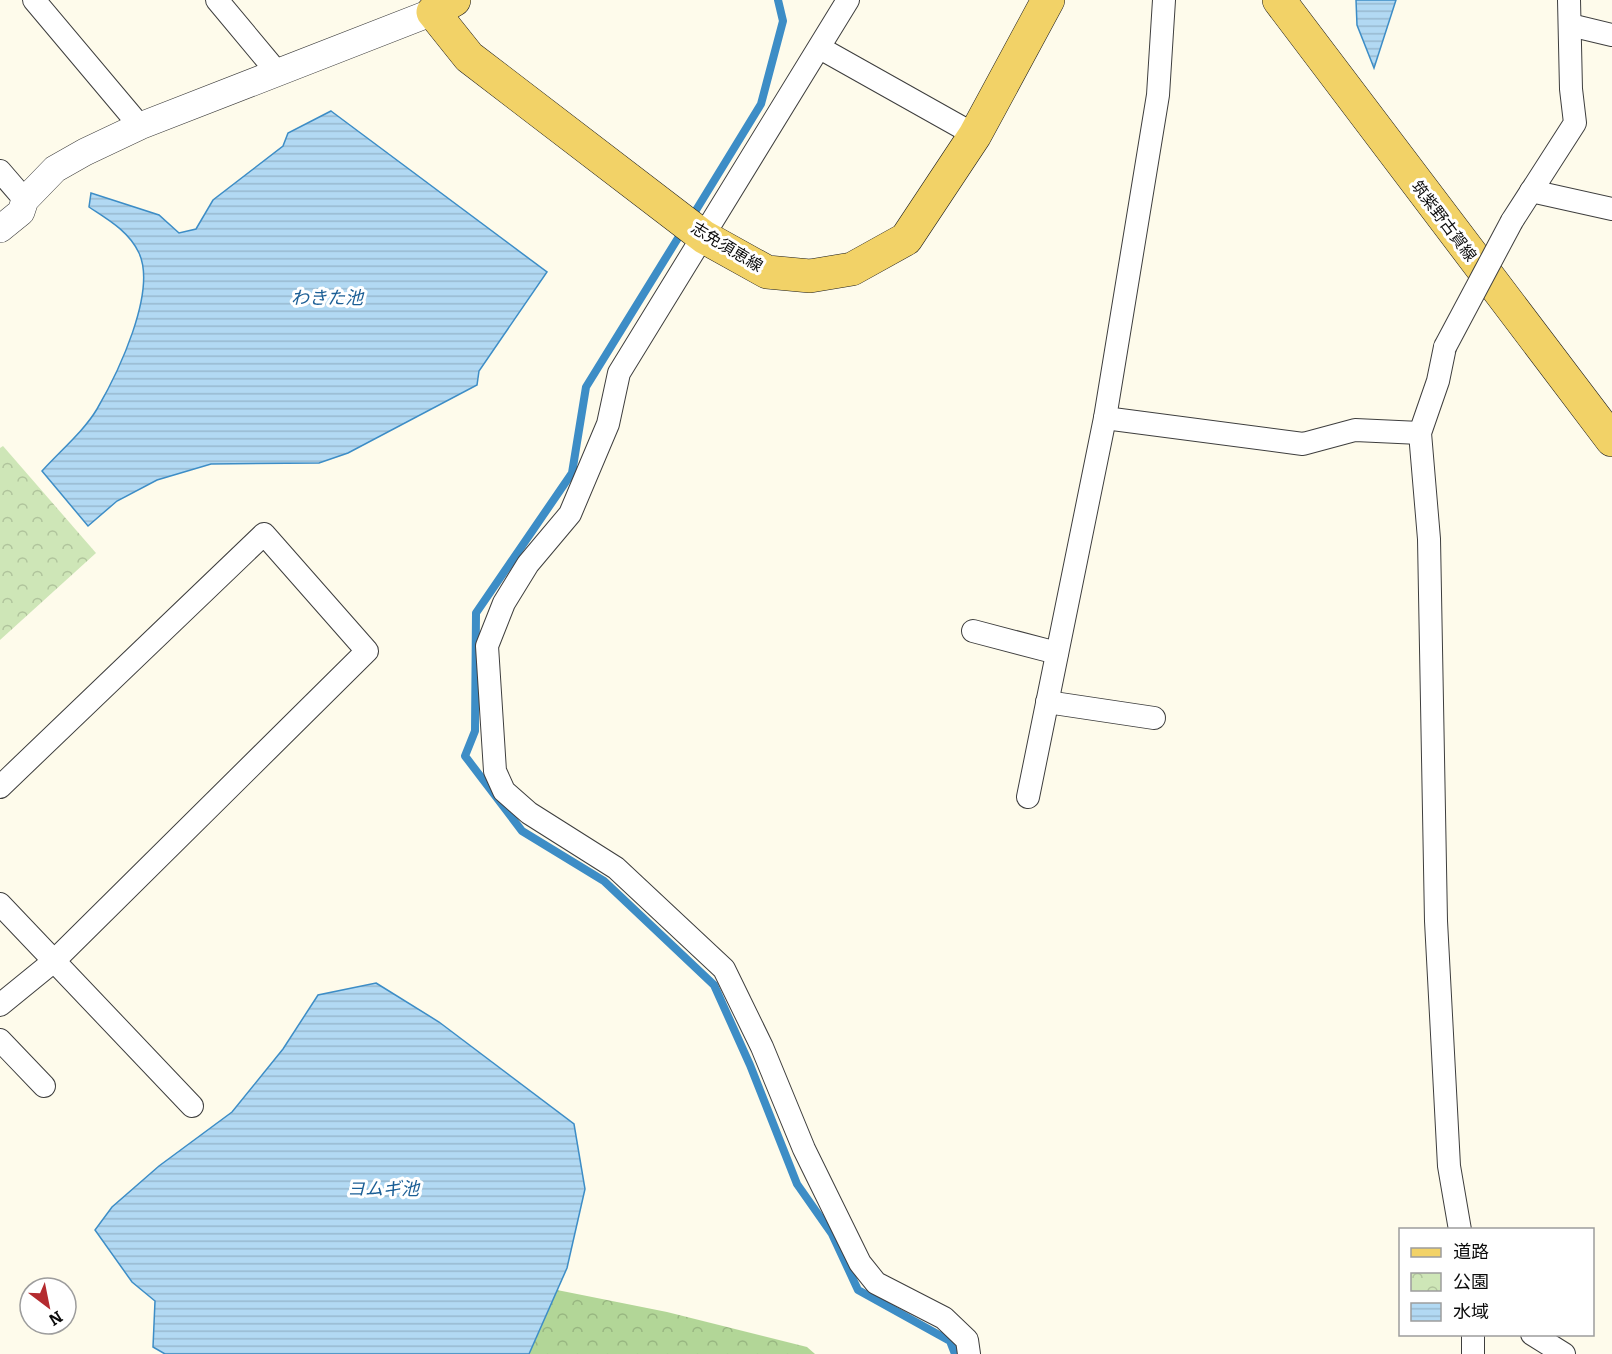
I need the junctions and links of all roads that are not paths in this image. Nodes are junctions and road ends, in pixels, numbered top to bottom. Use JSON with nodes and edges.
{"nodes":[{"id":1,"x":34,"y":0,"type":"edge"},
{"id":2,"x":217,"y":0,"type":"edge"},
{"id":3,"x":848,"y":0,"type":"edge"},
{"id":4,"x":1048,"y":0,"type":"edge"},
{"id":5,"x":1164,"y":0,"type":"edge"},
{"id":6,"x":1279,"y":0,"type":"edge"},
{"id":7,"x":1569,"y":0,"type":"edge"},
{"id":8,"x":437,"y":4,"type":"edge"},
{"id":9,"x":1570,"y":25,"type":"junction"},
{"id":10,"x":1612,"y":35,"type":"edge"},
{"id":11,"x":820,"y":48,"type":"junction"},
{"id":12,"x":277,"y":72,"type":"junction"},
{"id":13,"x":140,"y":126,"type":"junction"},
{"id":14,"x":975,"y":135,"type":"junction"},
{"id":15,"x":0,"y":171,"type":"edge"},
{"id":16,"x":1531,"y":191,"type":"junction"},
{"id":17,"x":25,"y":200,"type":"junction"},
{"id":18,"x":1612,"y":209,"type":"edge"},
{"id":19,"x":0,"y":229,"type":"edge"},
{"id":20,"x":704,"y":237,"type":"junction"},
{"id":21,"x":1105,"y":418,"type":"junction"},
{"id":22,"x":1420,"y":433,"type":"junction"},
{"id":23,"x":1612,"y":440,"type":"edge"},
{"id":24,"x":973,"y":631,"type":"dead end"},
{"id":25,"x":1057,"y":653,"type":"junction"},
{"id":26,"x":1047,"y":702,"type":"junction"},
{"id":27,"x":1154,"y":718,"type":"dead end"},
{"id":28,"x":0,"y":787,"type":"edge"},
{"id":29,"x":1028,"y":797,"type":"dead end"},
{"id":30,"x":0,"y":904,"type":"edge"},
{"id":31,"x":54,"y":961,"type":"junction"},
{"id":32,"x":0,"y":1005,"type":"edge"},
{"id":33,"x":0,"y":1040,"type":"edge"},
{"id":34,"x":44,"y":1086,"type":"dead end"},
{"id":35,"x":192,"y":1106,"type":"dead end"},
{"id":36,"x":1460,"y":1228,"type":"edge"},
{"id":37,"x":1473,"y":1336,"type":"edge"},
{"id":38,"x":1534,"y":1336,"type":"edge"},
{"id":39,"x":969,"y":1354,"type":"edge"},
{"id":40,"x":1473,"y":1354,"type":"edge"},
{"id":41,"x":1564,"y":1354,"type":"edge"}],
"edges":[{"from":1,"to":13,"type":"street"},
{"from":2,"to":12,"type":"street"},
{"from":3,"to":11,"type":"street"},
{"from":4,"to":14,"type":"main road","name":"志免須恵線"},
{"from":5,"to":21,"type":"street"},
{"from":6,"to":23,"type":"main road","name":"筑紫野古賀線"},
{"from":7,"to":9,"type":"street"},
{"from":8,"to":12,"type":"street"},
{"from":8,"to":20,"type":"main road","name":"志免須恵線"},
{"from":9,"to":10,"type":"street"},
{"from":9,"to":16,"type":"street"},
{"from":11,"to":14,"type":"street"},
{"from":11,"to":20,"type":"street"},
{"from":12,"to":13,"type":"street"},
{"from":13,"to":17,"type":"street"},
{"from":14,"to":20,"type":"main road","name":"志免須恵線"},
{"from":15,"to":17,"type":"street"},
{"from":16,"to":18,"type":"street"},
{"from":16,"to":22,"type":"street","bridge":true},
{"from":17,"to":19,"type":"street"},
{"from":20,"to":39,"type":"street"},
{"from":21,"to":22,"type":"street"},
{"from":21,"to":25,"type":"street"},
{"from":22,"to":36,"type":"street"},
{"from":24,"to":25,"type":"street"},
{"from":25,"to":26,"type":"street"},
{"from":26,"to":27,"type":"street"},
{"from":26,"to":29,"type":"street"},
{"from":28,"to":31,"type":"street"},
{"from":30,"to":31,"type":"street"},
{"from":31,"to":32,"type":"street"},
{"from":31,"to":35,"type":"street"},
{"from":33,"to":34,"type":"street"},
{"from":37,"to":40,"type":"street"},
{"from":38,"to":41,"type":"street"}]}
